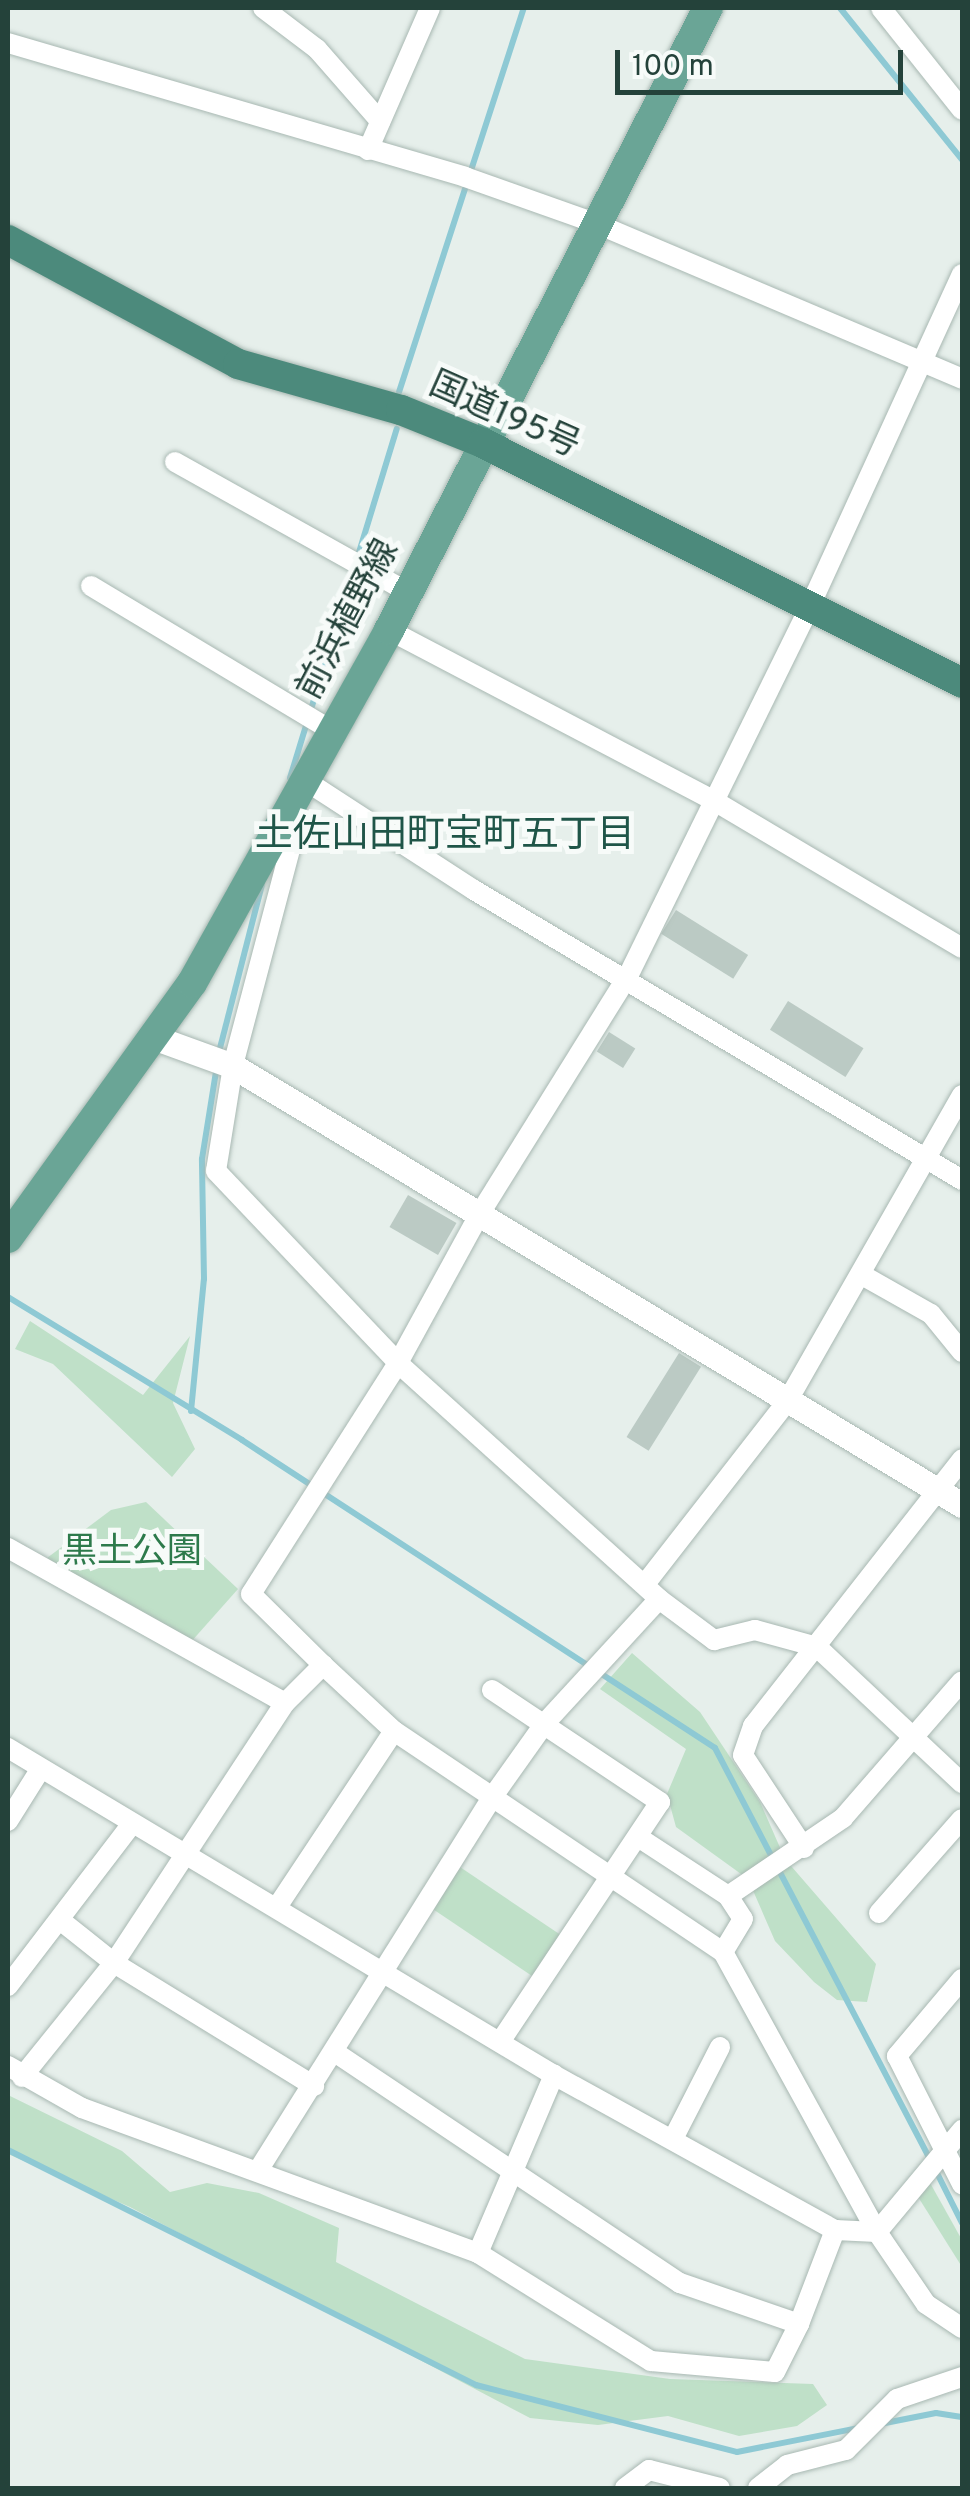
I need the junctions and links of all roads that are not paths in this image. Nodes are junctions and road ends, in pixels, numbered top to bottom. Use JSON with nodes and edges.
{"nodes":[{"id":1,"x":264,"y":8,"type":"edge"},
{"id":2,"x":430,"y":8,"type":"edge"},
{"id":3,"x":708,"y":8,"type":"edge"},
{"id":4,"x":881,"y":8,"type":"edge"},
{"id":5,"x":8,"y":42,"type":"edge"},
{"id":6,"x":962,"y":110,"type":"edge"},
{"id":7,"x":380,"y":122,"type":"junction"},
{"id":8,"x":368,"y":150,"type":"junction"},
{"id":9,"x":594,"y":223,"type":"junction"},
{"id":10,"x":8,"y":240,"type":"edge"},
{"id":11,"x":962,"y":274,"type":"edge"},
{"id":12,"x":921,"y":360,"type":"junction"},
{"id":13,"x":962,"y":379,"type":"edge"},
{"id":14,"x":483,"y":442,"type":"junction"},
{"id":15,"x":175,"y":462,"type":"dead end"},
{"id":16,"x":91,"y":586,"type":"dead end"},
{"id":17,"x":408,"y":592,"type":"junction"},
{"id":18,"x":810,"y":606,"type":"junction"},
{"id":19,"x":389,"y":630,"type":"junction"},
{"id":20,"x":962,"y":682,"type":"edge"},
{"id":21,"x":316,"y":722,"type":"junction"},
{"id":22,"x":302,"y":779,"type":"junction"},
{"id":23,"x":711,"y":798,"type":"junction"},
{"id":24,"x":286,"y":810,"type":"junction"},
{"id":25,"x":962,"y":948,"type":"edge"},
{"id":26,"x":628,"y":976,"type":"junction"},
{"id":27,"x":153,"y":1038,"type":"junction"},
{"id":28,"x":222,"y":1062,"type":"junction"},
{"id":29,"x":962,"y":1095,"type":"edge"},
{"id":30,"x":926,"y":1157,"type":"junction"},
{"id":31,"x":962,"y":1180,"type":"edge"},
{"id":32,"x":480,"y":1215,"type":"junction"},
{"id":33,"x":8,"y":1238,"type":"edge"},
{"id":34,"x":862,"y":1275,"type":"junction"},
{"id":35,"x":962,"y":1352,"type":"edge"},
{"id":36,"x":398,"y":1363,"type":"junction"},
{"id":37,"x":788,"y":1400,"type":"junction"},
{"id":38,"x":962,"y":1459,"type":"edge"},
{"id":39,"x":940,"y":1490,"type":"junction"},
{"id":40,"x":962,"y":1505,"type":"edge"},
{"id":41,"x":8,"y":1548,"type":"edge"},
{"id":42,"x":652,"y":1592,"type":"junction"},
{"id":43,"x":816,"y":1648,"type":"junction"},
{"id":44,"x":323,"y":1665,"type":"junction"},
{"id":45,"x":962,"y":1680,"type":"edge"},
{"id":46,"x":492,"y":1690,"type":"dead end"},
{"id":47,"x":285,"y":1703,"type":"junction"},
{"id":48,"x":545,"y":1724,"type":"junction"},
{"id":49,"x":394,"y":1731,"type":"junction"},
{"id":50,"x":914,"y":1739,"type":"junction"},
{"id":51,"x":8,"y":1748,"type":"edge"},
{"id":52,"x":40,"y":1770,"type":"junction"},
{"id":53,"x":962,"y":1784,"type":"edge"},
{"id":54,"x":491,"y":1799,"type":"junction"},
{"id":55,"x":962,"y":1819,"type":"edge"},
{"id":56,"x":8,"y":1820,"type":"edge"},
{"id":57,"x":132,"y":1824,"type":"junction"},
{"id":58,"x":638,"y":1837,"type":"junction"},
{"id":59,"x":804,"y":1848,"type":"junction"},
{"id":60,"x":184,"y":1854,"type":"junction"},
{"id":61,"x":610,"y":1879,"type":"junction"},
{"id":62,"x":728,"y":1896,"type":"junction"},
{"id":63,"x":278,"y":1908,"type":"junction"},
{"id":64,"x":879,"y":1913,"type":"dead end"},
{"id":65,"x":60,"y":1920,"type":"junction"},
{"id":66,"x":723,"y":1952,"type":"junction"},
{"id":67,"x":114,"y":1962,"type":"junction"},
{"id":68,"x":383,"y":1970,"type":"junction"},
{"id":69,"x":962,"y":1979,"type":"edge"},
{"id":70,"x":8,"y":1986,"type":"edge"},
{"id":71,"x":501,"y":2040,"type":"junction"},
{"id":72,"x":720,"y":2047,"type":"dead end"},
{"id":73,"x":336,"y":2053,"type":"junction"},
{"id":74,"x":15,"y":2072,"type":"edge"},
{"id":75,"x":554,"y":2075,"type":"junction"},
{"id":76,"x":314,"y":2086,"type":"junction"},
{"id":77,"x":962,"y":2130,"type":"edge"},
{"id":78,"x":674,"y":2137,"type":"junction"},
{"id":79,"x":941,"y":2153,"type":"junction"},
{"id":80,"x":260,"y":2170,"type":"junction"},
{"id":81,"x":508,"y":2170,"type":"junction"},
{"id":82,"x":962,"y":2184,"type":"edge"},
{"id":83,"x":835,"y":2230,"type":"junction"},
{"id":84,"x":877,"y":2232,"type":"junction"},
{"id":85,"x":478,"y":2253,"type":"junction"},
{"id":86,"x":798,"y":2324,"type":"junction"},
{"id":87,"x":962,"y":2328,"type":"edge"},
{"id":88,"x":962,"y":2377,"type":"edge"},
{"id":89,"x":625,"y":2488,"type":"edge"},
{"id":90,"x":720,"y":2488,"type":"edge"},
{"id":91,"x":758,"y":2488,"type":"edge"}],
"edges":[{"from":1,"to":7,"type":"street"},
{"from":2,"to":7,"type":"street"},
{"from":3,"to":9,"type":"main road","name":"前浜植野線"},
{"from":4,"to":6,"type":"street"},
{"from":5,"to":8,"type":"street"},
{"from":7,"to":8,"type":"street"},
{"from":8,"to":9,"type":"street"},
{"from":9,"to":12,"type":"street"},
{"from":9,"to":14,"type":"main road","name":"前浜植野線"},
{"from":10,"to":14,"type":"highway","name":"国道195号"},
{"from":11,"to":12,"type":"street"},
{"from":12,"to":13,"type":"street"},
{"from":12,"to":18,"type":"street"},
{"from":14,"to":17,"type":"main road","name":"前浜植野線"},
{"from":14,"to":18,"type":"highway","name":"国道195号"},
{"from":15,"to":17,"type":"street"},
{"from":16,"to":21,"type":"street"},
{"from":17,"to":19,"type":"main road","name":"前浜植野線"},
{"from":18,"to":20,"type":"highway","name":"国道195号"},
{"from":18,"to":23,"type":"street"},
{"from":19,"to":21,"type":"main road","name":"前浜植野線"},
{"from":19,"to":23,"type":"street"},
{"from":21,"to":22,"type":"main road","name":"前浜植野線"},
{"from":22,"to":24,"type":"main road","name":"前浜植野線"},
{"from":22,"to":26,"type":"street"},
{"from":23,"to":25,"type":"street"},
{"from":23,"to":26,"type":"street"},
{"from":24,"to":27,"type":"main road","name":"前浜植野線"},
{"from":24,"to":28,"type":"street"},
{"from":26,"to":30,"type":"street"},
{"from":26,"to":32,"type":"street"},
{"from":27,"to":28,"type":"street"},
{"from":27,"to":33,"type":"main road","name":"前浜植野線"},
{"from":28,"to":32,"type":"street"},
{"from":28,"to":36,"type":"street"},
{"from":29,"to":30,"type":"street"},
{"from":30,"to":31,"type":"street"},
{"from":30,"to":34,"type":"street"},
{"from":32,"to":36,"type":"street"},
{"from":32,"to":37,"type":"street"},
{"from":34,"to":35,"type":"street"},
{"from":34,"to":37,"type":"street"},
{"from":36,"to":42,"type":"street"},
{"from":36,"to":44,"type":"street"},
{"from":37,"to":39,"type":"street"},
{"from":37,"to":42,"type":"street"},
{"from":38,"to":39,"type":"street"},
{"from":39,"to":40,"type":"street"},
{"from":39,"to":43,"type":"street"},
{"from":41,"to":47,"type":"street"},
{"from":42,"to":43,"type":"street"},
{"from":42,"to":48,"type":"street"},
{"from":43,"to":50,"type":"street"},
{"from":43,"to":59,"type":"street"},
{"from":44,"to":47,"type":"street"},
{"from":44,"to":49,"type":"street"},
{"from":45,"to":50,"type":"street"},
{"from":46,"to":48,"type":"street"},
{"from":47,"to":60,"type":"street"},
{"from":48,"to":54,"type":"street"},
{"from":48,"to":58,"type":"street"},
{"from":49,"to":54,"type":"street"},
{"from":49,"to":63,"type":"street"},
{"from":50,"to":53,"type":"street"},
{"from":50,"to":59,"type":"street"},
{"from":51,"to":52,"type":"street"},
{"from":52,"to":56,"type":"street"},
{"from":52,"to":57,"type":"street"},
{"from":54,"to":61,"type":"street"},
{"from":54,"to":68,"type":"street"},
{"from":55,"to":64,"type":"street"},
{"from":57,"to":60,"type":"street"},
{"from":57,"to":65,"type":"street"},
{"from":58,"to":61,"type":"street"},
{"from":58,"to":62,"type":"street"},
{"from":59,"to":62,"type":"street"},
{"from":60,"to":63,"type":"street"},
{"from":60,"to":67,"type":"street"},
{"from":61,"to":66,"type":"street"},
{"from":61,"to":71,"type":"street"},
{"from":62,"to":66,"type":"street"},
{"from":63,"to":68,"type":"street"},
{"from":65,"to":67,"type":"street"},
{"from":65,"to":70,"type":"street"},
{"from":66,"to":84,"type":"street"},
{"from":67,"to":74,"type":"street"},
{"from":67,"to":76,"type":"street"},
{"from":68,"to":71,"type":"street"},
{"from":68,"to":73,"type":"street"},
{"from":69,"to":79,"type":"street"},
{"from":71,"to":75,"type":"street"},
{"from":72,"to":78,"type":"street"},
{"from":73,"to":76,"type":"street"},
{"from":73,"to":81,"type":"street"},
{"from":74,"to":80,"type":"street"},
{"from":75,"to":78,"type":"street"},
{"from":75,"to":81,"type":"street"},
{"from":76,"to":80,"type":"street"},
{"from":77,"to":79,"type":"street"},
{"from":78,"to":83,"type":"street"},
{"from":79,"to":82,"type":"street"},
{"from":79,"to":84,"type":"street"},
{"from":80,"to":85,"type":"street"},
{"from":81,"to":85,"type":"street"},
{"from":81,"to":86,"type":"street"},
{"from":83,"to":84,"type":"street"},
{"from":83,"to":86,"type":"street"},
{"from":84,"to":87,"type":"street"},
{"from":85,"to":86,"type":"street"},
{"from":88,"to":91,"type":"street"},
{"from":89,"to":90,"type":"street"}]}
